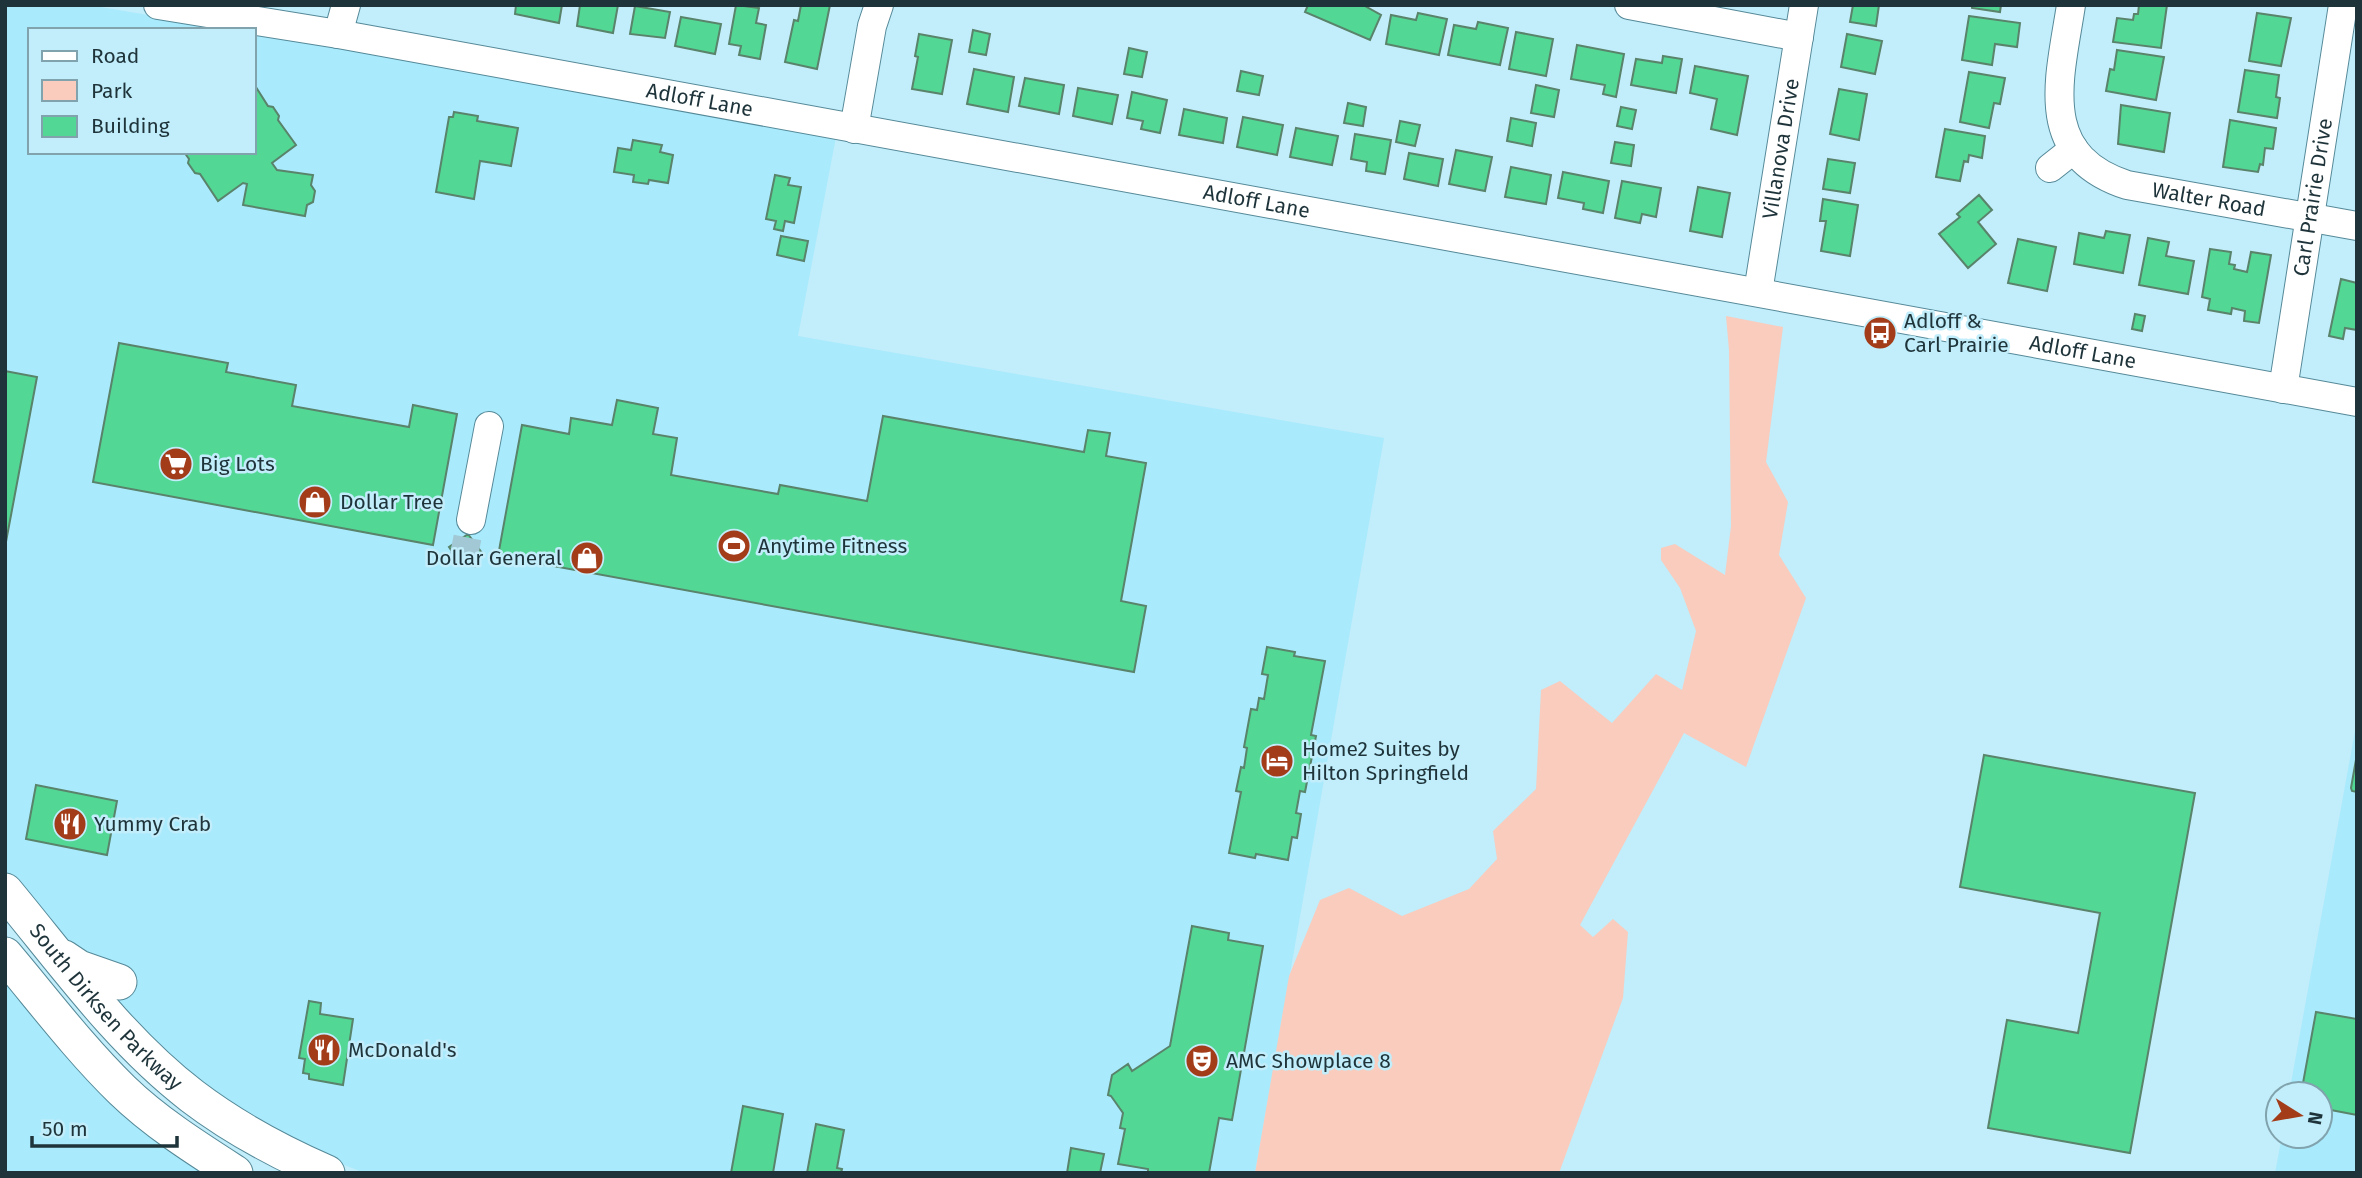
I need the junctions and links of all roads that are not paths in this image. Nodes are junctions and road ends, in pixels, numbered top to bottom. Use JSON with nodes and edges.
{"nodes":[{"id":1,"x":158,"y":5,"type":"edge"},
{"id":2,"x":346,"y":5,"type":"edge"},
{"id":3,"x":879,"y":5,"type":"edge"},
{"id":4,"x":1629,"y":5,"type":"edge"},
{"id":5,"x":1804,"y":5,"type":"edge"},
{"id":6,"x":2071,"y":5,"type":"edge"},
{"id":7,"x":2343,"y":5,"type":"edge"},
{"id":8,"x":338,"y":34,"type":"junction"},
{"id":9,"x":1799,"y":37,"type":"junction"},
{"id":10,"x":855,"y":129,"type":"junction"},
{"id":11,"x":2074,"y":149,"type":"junction"},
{"id":12,"x":2050,"y":168,"type":"dead end"},
{"id":13,"x":2310,"y":218,"type":"junction"},
{"id":14,"x":2357,"y":226,"type":"edge"},
{"id":15,"x":1758,"y":292,"type":"junction"},
{"id":16,"x":2283,"y":389,"type":"junction"},
{"id":17,"x":2357,"y":402,"type":"edge"},
{"id":18,"x":489,"y":426,"type":"dead end"},
{"id":19,"x":471,"y":520,"type":"tunnel mouth"},
{"id":20,"x":5,"y":891,"type":"edge"},
{"id":21,"x":57,"y":954,"type":"junction"},
{"id":22,"x":5,"y":955,"type":"edge"},
{"id":23,"x":119,"y":982,"type":"dead end"},
{"id":24,"x":235,"y":1173,"type":"edge"},
{"id":25,"x":327,"y":1173,"type":"edge"}],
"edges":[{"from":1,"to":8,"type":"street","name":"Adloff Lane"},
{"from":2,"to":8,"type":"street"},
{"from":3,"to":10,"type":"street"},
{"from":4,"to":9,"type":"street"},
{"from":5,"to":9,"type":"street","name":"Villanova Drive"},
{"from":6,"to":11,"type":"street"},
{"from":7,"to":13,"type":"street","name":"Carl Prairie Drive"},
{"from":8,"to":10,"type":"street","name":"Adloff Lane"},
{"from":9,"to":15,"type":"street","name":"Villanova Drive"},
{"from":10,"to":15,"type":"street","name":"Adloff Lane"},
{"from":11,"to":12,"type":"street"},
{"from":11,"to":13,"type":"street","name":"Walter Road"},
{"from":13,"to":14,"type":"street","name":"Walter Road"},
{"from":13,"to":16,"type":"street","name":"Carl Prairie Drive"},
{"from":15,"to":16,"type":"street","name":"Adloff Lane"},
{"from":16,"to":17,"type":"street","name":"Adloff Lane"},
{"from":18,"to":19,"type":"street"},
{"from":20,"to":21,"type":"main road","name":"South Dirksen Parkway"},
{"from":21,"to":23,"type":"main road"},
{"from":21,"to":25,"type":"main road","name":"South Dirksen Parkway"},
{"from":22,"to":24,"type":"main road","name":"South Dirksen Parkway"}]}
